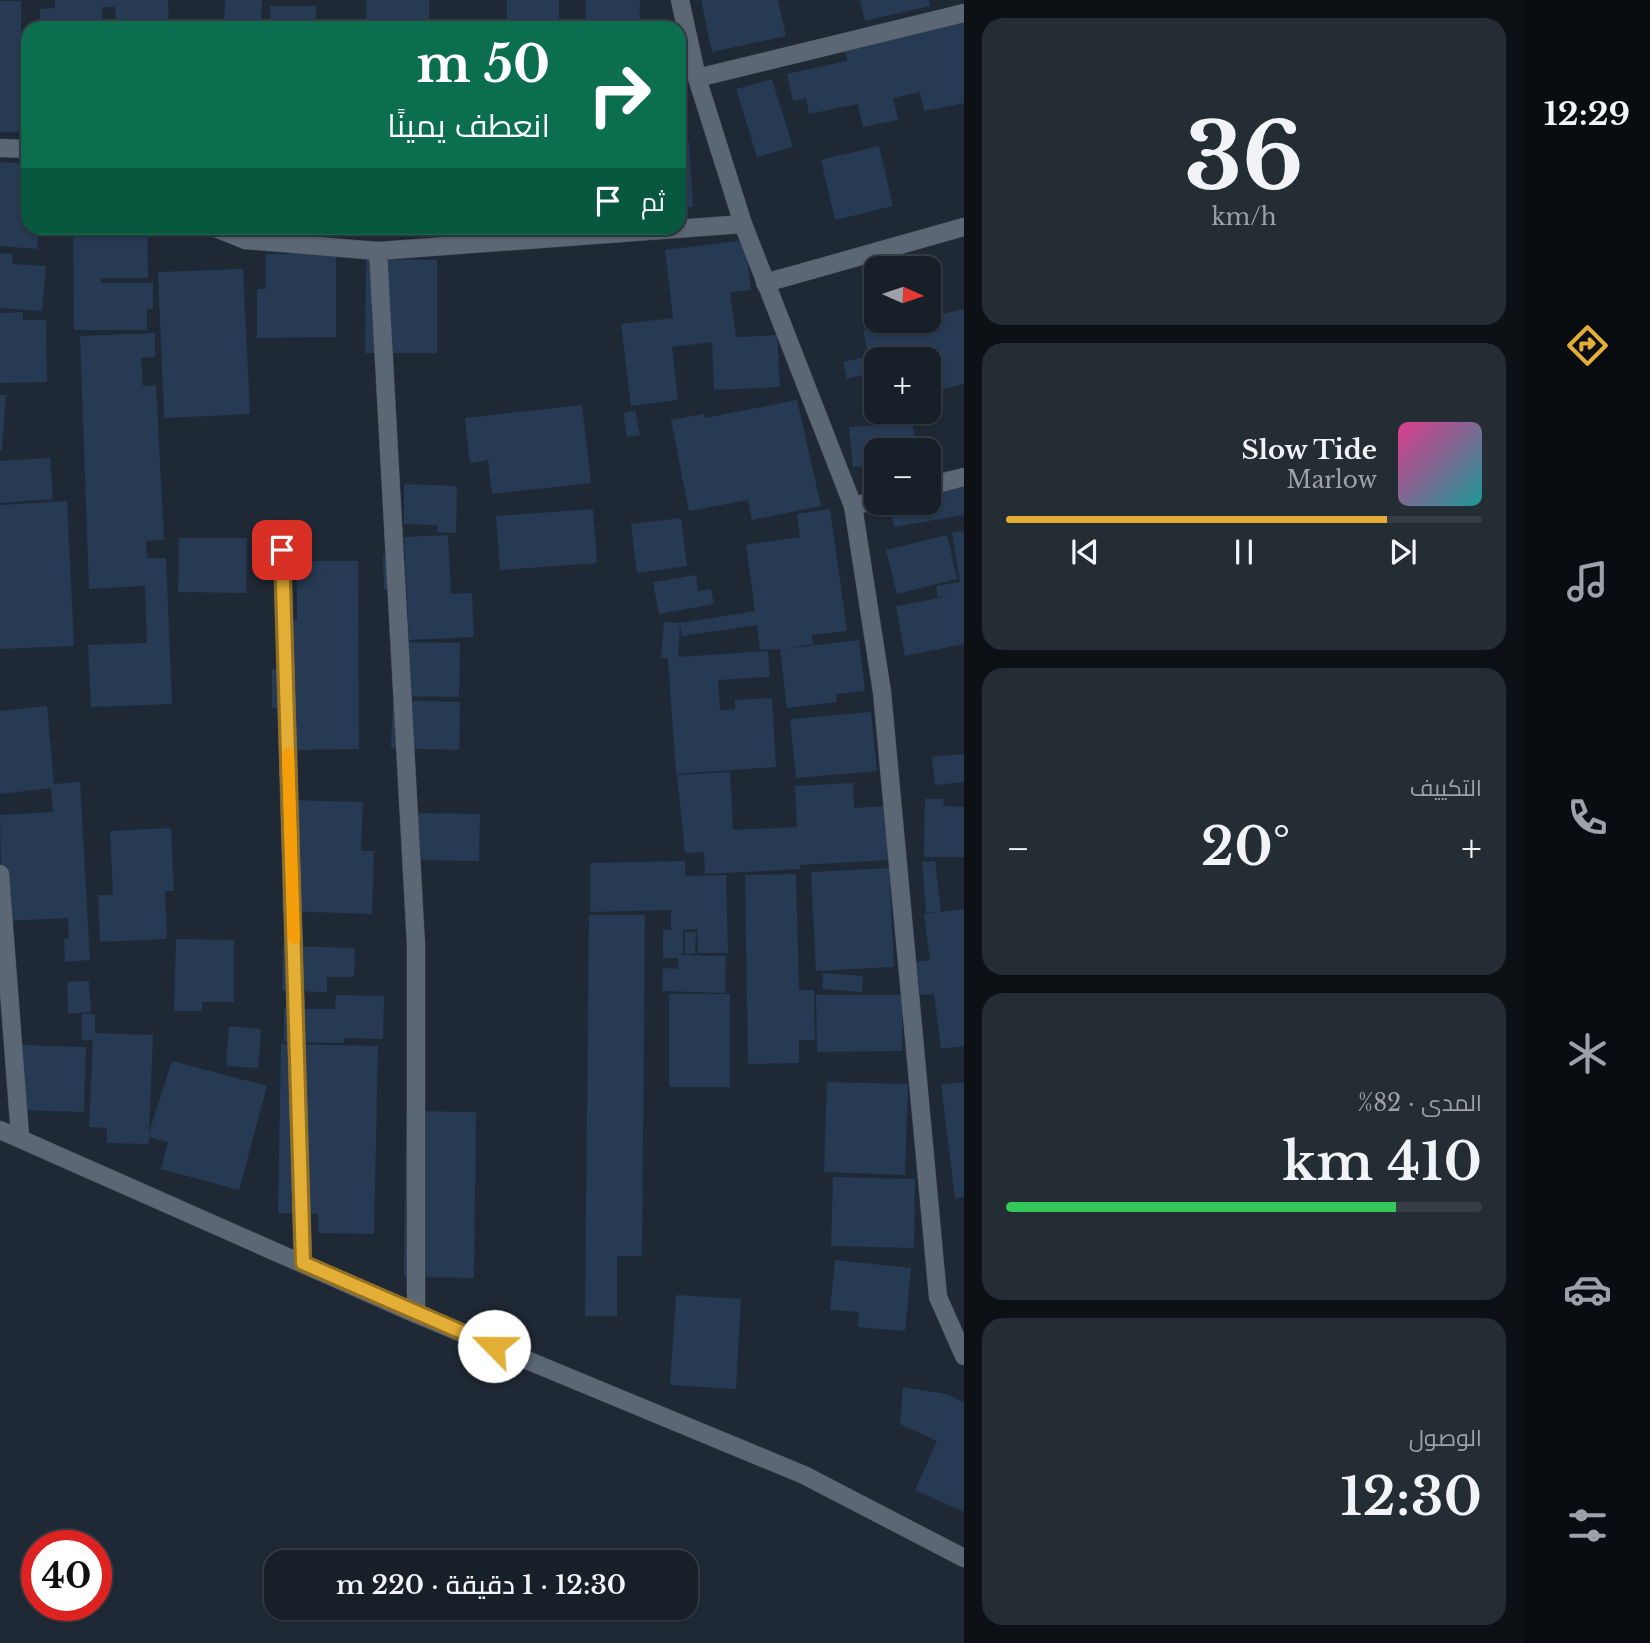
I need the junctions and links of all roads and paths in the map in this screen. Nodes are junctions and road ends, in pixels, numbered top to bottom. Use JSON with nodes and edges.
{"nodes":[{"id":1,"x":680,"y":0,"type":"edge"},
{"id":2,"x":964,"y":13,"type":"edge"},
{"id":3,"x":685,"y":21,"type":"edge"},
{"id":4,"x":686,"y":28,"type":"edge"},
{"id":5,"x":697,"y":78,"type":"junction"},
{"id":6,"x":0,"y":148,"type":"edge"},
{"id":7,"x":21,"y":149,"type":"edge"},
{"id":8,"x":743,"y":224,"type":"junction"},
{"id":9,"x":964,"y":227,"type":"edge"},
{"id":10,"x":686,"y":228,"type":"edge"},
{"id":11,"x":232,"y":235,"type":"edge"},
{"id":12,"x":594,"y":235,"type":"edge"},
{"id":13,"x":378,"y":251,"type":"junction"},
{"id":14,"x":765,"y":283,"type":"junction"},
{"id":15,"x":964,"y":477,"type":"edge"},
{"id":16,"x":941,"y":483,"type":"edge"},
{"id":17,"x":864,"y":503,"type":"edge"},
{"id":18,"x":853,"y":506,"type":"junction"},
{"id":19,"x":282,"y":550,"type":"dead end"},
{"id":20,"x":0,"y":874,"type":"edge"},
{"id":21,"x":0,"y":1129,"type":"edge"},
{"id":22,"x":20,"y":1136,"type":"junction"},
{"id":23,"x":303,"y":1263,"type":"junction"},
{"id":24,"x":416,"y":1314,"type":"junction"},
{"id":25,"x":964,"y":1356,"type":"edge"},
{"id":26,"x":964,"y":1559,"type":"edge"}],
"edges":[{"from":1,"to":3,"type":"street"},
{"from":2,"to":5,"type":"street"},
{"from":4,"to":5,"type":"street"},
{"from":5,"to":8,"type":"street"},
{"from":6,"to":7,"type":"street"},
{"from":8,"to":10,"type":"street"},
{"from":8,"to":14,"type":"street"},
{"from":9,"to":14,"type":"street"},
{"from":11,"to":13,"type":"street"},
{"from":12,"to":13,"type":"street"},
{"from":13,"to":24,"type":"street"},
{"from":14,"to":18,"type":"street"},
{"from":15,"to":16,"type":"street"},
{"from":17,"to":18,"type":"street"},
{"from":18,"to":25,"type":"street"},
{"from":19,"to":23,"type":"street"},
{"from":20,"to":22,"type":"street"},
{"from":21,"to":22,"type":"street"},
{"from":22,"to":23,"type":"street"},
{"from":23,"to":24,"type":"street"},
{"from":24,"to":26,"type":"street"}]}
